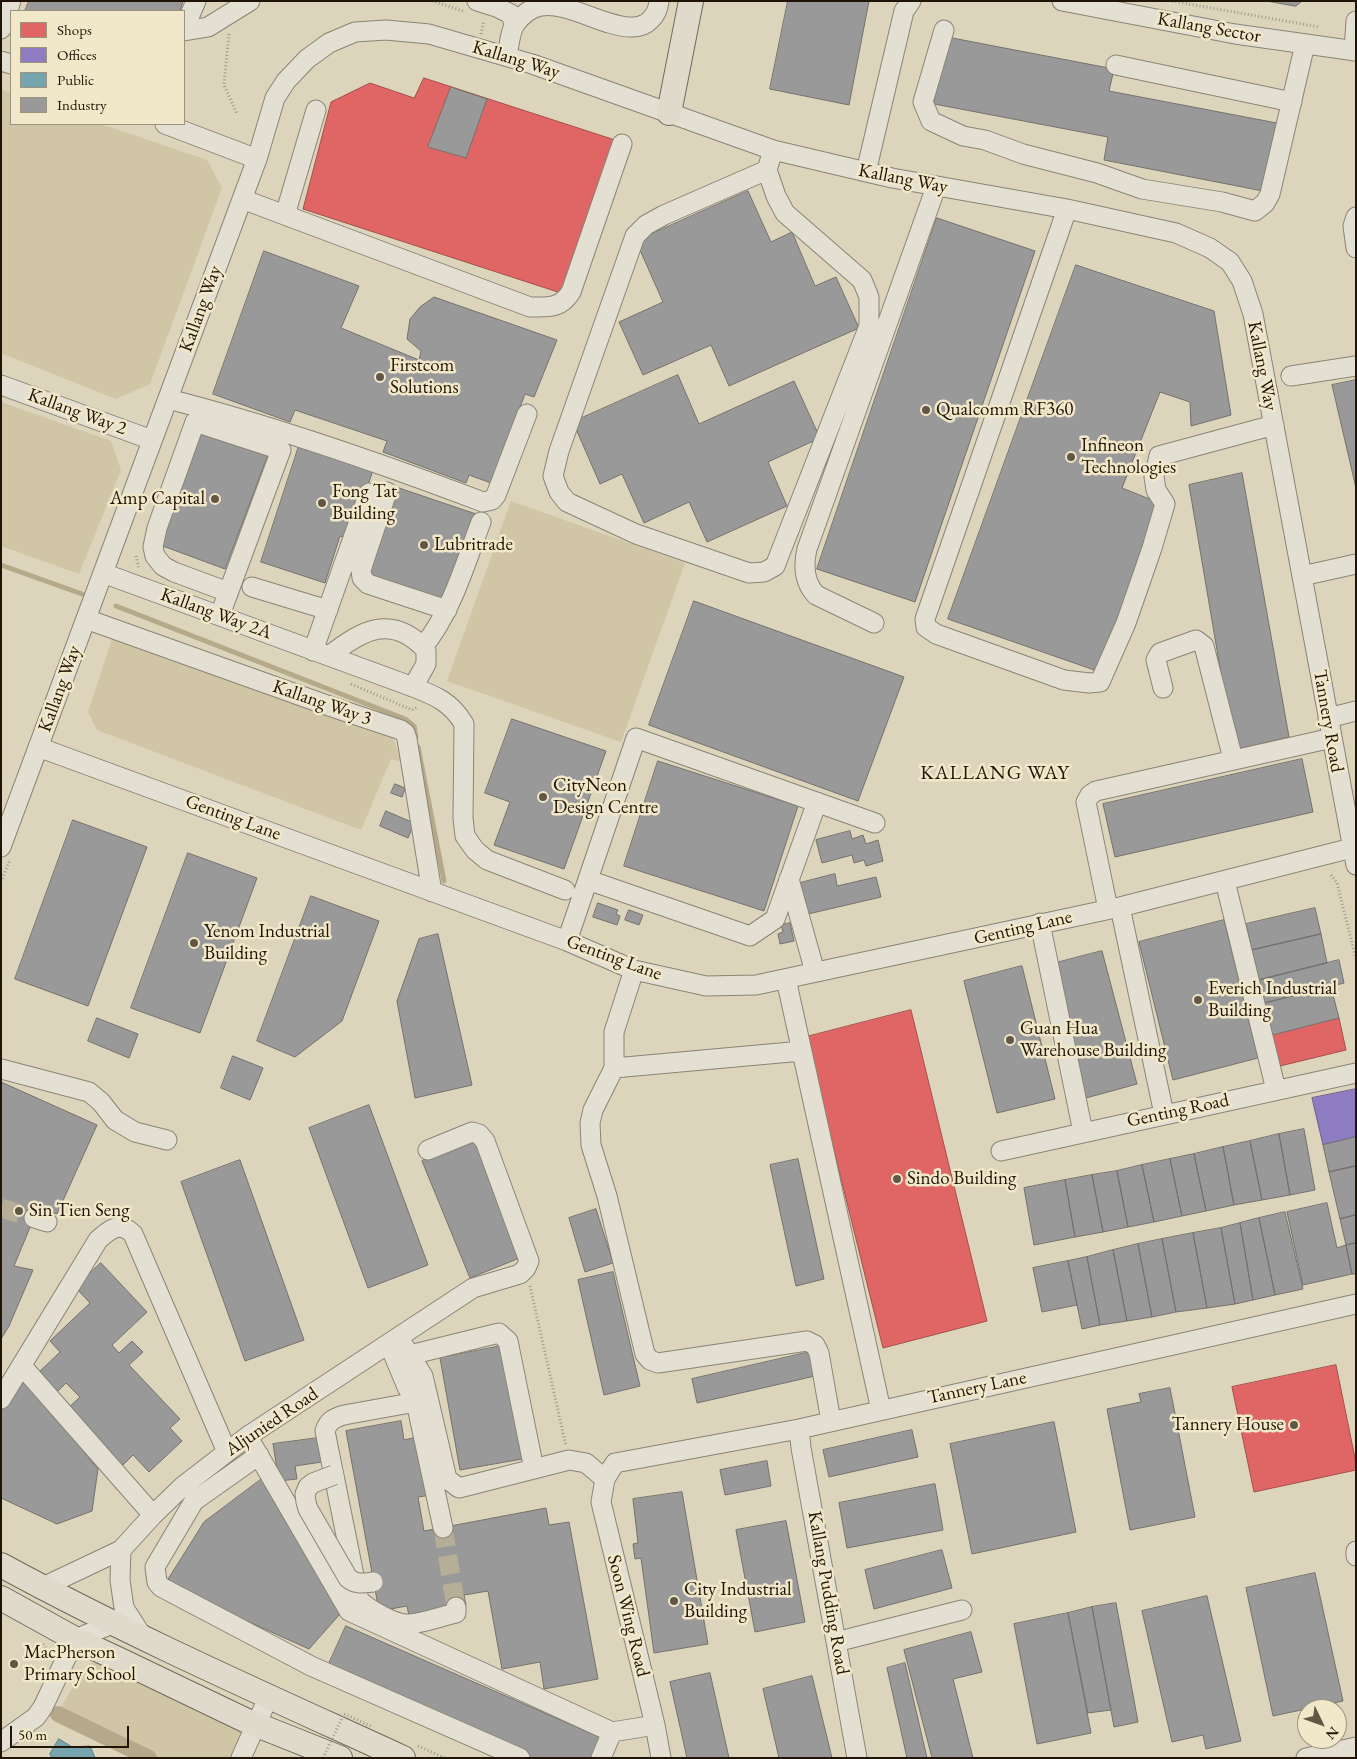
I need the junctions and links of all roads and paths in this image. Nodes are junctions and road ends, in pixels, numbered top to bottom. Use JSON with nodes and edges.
{"nodes":[{"id":1,"x":11,"y":1,"type":"edge"},
{"id":2,"x":196,"y":1,"type":"edge"},
{"id":3,"x":250,"y":1,"type":"edge"},
{"id":4,"x":477,"y":1,"type":"edge"},
{"id":5,"x":659,"y":1,"type":"edge"},
{"id":6,"x":691,"y":1,"type":"edge"},
{"id":7,"x":911,"y":1,"type":"edge"},
{"id":8,"x":1062,"y":1,"type":"edge"},
{"id":9,"x":1172,"y":1,"type":"edge"},
{"id":10,"x":231,"y":13,"type":"junction"},
{"id":11,"x":1356,"y":21,"type":"edge"},
{"id":12,"x":514,"y":24,"type":"junction"},
{"id":13,"x":1322,"y":27,"type":"dead end"},
{"id":14,"x":185,"y":28,"type":"edge"},
{"id":15,"x":1,"y":29,"type":"edge"},
{"id":16,"x":185,"y":30,"type":"edge"},
{"id":17,"x":944,"y":30,"type":"dead end"},
{"id":18,"x":1305,"y":44,"type":"junction"},
{"id":19,"x":1355,"y":51,"type":"edge"},
{"id":20,"x":507,"y":56,"type":"junction"},
{"id":21,"x":1116,"y":65,"type":"dead end"},
{"id":22,"x":1292,"y":102,"type":"junction"},
{"id":23,"x":316,"y":110,"type":"dead end"},
{"id":24,"x":670,"y":113,"type":"junction"},
{"id":25,"x":237,"y":114,"type":"dead end"},
{"id":26,"x":168,"y":125,"type":"edge"},
{"id":27,"x":622,"y":144,"type":"dead end"},
{"id":28,"x":774,"y":150,"type":"junction"},
{"id":29,"x":257,"y":159,"type":"junction"},
{"id":30,"x":767,"y":170,"type":"junction"},
{"id":31,"x":866,"y":172,"type":"junction"},
{"id":32,"x":936,"y":187,"type":"junction"},
{"id":33,"x":242,"y":199,"type":"junction"},
{"id":34,"x":1067,"y":209,"type":"junction"},
{"id":35,"x":285,"y":215,"type":"junction"},
{"id":36,"x":1356,"y":217,"type":"edge"},
{"id":37,"x":1356,"y":248,"type":"edge"},
{"id":38,"x":1356,"y":366,"type":"edge"},
{"id":39,"x":1291,"y":376,"type":"dead end"},
{"id":40,"x":1,"y":385,"type":"edge"},
{"id":41,"x":168,"y":399,"type":"junction"},
{"id":42,"x":527,"y":414,"type":"dead end"},
{"id":43,"x":1274,"y":425,"type":"junction"},
{"id":44,"x":152,"y":440,"type":"junction"},
{"id":45,"x":481,"y":522,"type":"dead end"},
{"id":46,"x":1356,"y":564,"type":"edge"},
{"id":47,"x":1302,"y":576,"type":"junction"},
{"id":48,"x":101,"y":579,"type":"junction"},
{"id":49,"x":252,"y":587,"type":"dead end"},
{"id":50,"x":228,"y":592,"type":"junction"},
{"id":51,"x":328,"y":610,"type":"junction"},
{"id":52,"x":447,"y":610,"type":"junction"},
{"id":53,"x":88,"y":613,"type":"junction"},
{"id":54,"x":220,"y":615,"type":"junction"},
{"id":55,"x":874,"y":623,"type":"dead end"},
{"id":56,"x":423,"y":647,"type":"junction"},
{"id":57,"x":321,"y":654,"type":"junction"},
{"id":58,"x":413,"y":687,"type":"junction"},
{"id":59,"x":1163,"y":688,"type":"dead end"},
{"id":60,"x":1356,"y":711,"type":"edge"},
{"id":61,"x":1328,"y":718,"type":"junction"},
{"id":62,"x":1332,"y":738,"type":"junction"},
{"id":63,"x":38,"y":747,"type":"junction"},
{"id":64,"x":1234,"y":759,"type":"junction"},
{"id":65,"x":817,"y":802,"type":"junction"},
{"id":66,"x":875,"y":823,"type":"dead end"},
{"id":67,"x":1,"y":847,"type":"edge"},
{"id":68,"x":1354,"y":854,"type":"edge"},
{"id":69,"x":1331,"y":874,"type":"dead end"},
{"id":70,"x":789,"y":879,"type":"junction"},
{"id":71,"x":588,"y":880,"type":"junction"},
{"id":72,"x":1226,"y":881,"type":"junction"},
{"id":73,"x":566,"y":890,"type":"dead end"},
{"id":74,"x":432,"y":892,"type":"junction"},
{"id":75,"x":1114,"y":908,"type":"junction"},
{"id":76,"x":1040,"y":923,"type":"junction"},
{"id":77,"x":567,"y":941,"type":"junction"},
{"id":78,"x":1356,"y":959,"type":"edge"},
{"id":79,"x":634,"y":970,"type":"junction"},
{"id":80,"x":815,"y":972,"type":"junction"},
{"id":81,"x":786,"y":979,"type":"junction"},
{"id":82,"x":802,"y":1051,"type":"junction"},
{"id":83,"x":614,"y":1068,"type":"junction"},
{"id":84,"x":1,"y":1069,"type":"edge"},
{"id":85,"x":1356,"y":1073,"type":"edge"},
{"id":86,"x":1276,"y":1090,"type":"junction"},
{"id":87,"x":1164,"y":1114,"type":"junction"},
{"id":88,"x":1084,"y":1132,"type":"junction"},
{"id":89,"x":167,"y":1140,"type":"dead end"},
{"id":90,"x":428,"y":1150,"type":"dead end"},
{"id":91,"x":1001,"y":1151,"type":"dead end"},
{"id":92,"x":526,"y":1268,"type":"junction"},
{"id":93,"x":1356,"y":1304,"type":"edge"},
{"id":94,"x":394,"y":1341,"type":"junction"},
{"id":95,"x":410,"y":1355,"type":"junction"},
{"id":96,"x":22,"y":1366,"type":"junction"},
{"id":97,"x":1,"y":1399,"type":"edge"},
{"id":98,"x":416,"y":1402,"type":"junction"},
{"id":99,"x":881,"y":1410,"type":"junction"},
{"id":100,"x":831,"y":1422,"type":"junction"},
{"id":101,"x":799,"y":1429,"type":"junction"},
{"id":102,"x":248,"y":1436,"type":"junction"},
{"id":103,"x":227,"y":1452,"type":"junction"},
{"id":104,"x":259,"y":1455,"type":"junction"},
{"id":105,"x":569,"y":1460,"type":"junction"},
{"id":106,"x":534,"y":1469,"type":"junction"},
{"id":107,"x":334,"y":1475,"type":"junction"},
{"id":108,"x":605,"y":1479,"type":"junction"},
{"id":109,"x":153,"y":1515,"type":"junction"},
{"id":110,"x":443,"y":1528,"type":"tunnel mouth"},
{"id":111,"x":121,"y":1550,"type":"junction"},
{"id":112,"x":1356,"y":1551,"type":"edge"},
{"id":113,"x":1356,"y":1556,"type":"edge"},
{"id":114,"x":1,"y":1565,"type":"edge"},
{"id":115,"x":373,"y":1582,"type":"dead end"},
{"id":116,"x":43,"y":1588,"type":"junction"},
{"id":117,"x":1,"y":1598,"type":"edge"},
{"id":118,"x":456,"y":1607,"type":"dead end"},
{"id":119,"x":962,"y":1610,"type":"dead end"},
{"id":120,"x":115,"y":1623,"type":"junction"},
{"id":121,"x":142,"y":1636,"type":"junction"},
{"id":122,"x":40,"y":1639,"type":"dead end"},
{"id":123,"x":75,"y":1639,"type":"junction"},
{"id":124,"x":836,"y":1642,"type":"junction"},
{"id":125,"x":48,"y":1664,"type":"dead end"},
{"id":126,"x":268,"y":1698,"type":"junction"},
{"id":127,"x":257,"y":1724,"type":"junction"},
{"id":128,"x":655,"y":1725,"type":"junction"},
{"id":129,"x":374,"y":1727,"type":"dead end"},
{"id":130,"x":612,"y":1732,"type":"junction"},
{"id":131,"x":1,"y":1742,"type":"edge"},
{"id":132,"x":1353,"y":1751,"type":"edge"},
{"id":133,"x":661,"y":1755,"type":"edge"},
{"id":134,"x":241,"y":1758,"type":"edge"},
{"id":135,"x":323,"y":1758,"type":"edge"},
{"id":136,"x":340,"y":1758,"type":"edge"},
{"id":137,"x":403,"y":1758,"type":"edge"},
{"id":138,"x":520,"y":1758,"type":"edge"},
{"id":139,"x":601,"y":1758,"type":"edge"},
{"id":140,"x":857,"y":1758,"type":"edge"},
{"id":141,"x":1306,"y":1758,"type":"edge"}],
"edges":[{"from":1,"to":15,"type":"street"},
{"from":2,"to":14,"type":"street"},
{"from":3,"to":10,"type":"street"},
{"from":4,"to":12,"type":"street"},
{"from":5,"to":12,"type":"street"},
{"from":6,"to":24,"type":"main road"},
{"from":7,"to":31,"type":"street"},
{"from":8,"to":18,"type":"street","name":"Kallang Sector"},
{"from":9,"to":13,"type":"path"},
{"from":10,"to":16,"type":"street"},
{"from":10,"to":25,"type":"path"},
{"from":11,"to":19,"type":"street"},
{"from":12,"to":20,"type":"street"},
{"from":17,"to":22,"type":"street"},
{"from":18,"to":19,"type":"street","name":"Kallang Sector"},
{"from":18,"to":22,"type":"street"},
{"from":20,"to":24,"type":"street","name":"Kallang Way"},
{"from":20,"to":29,"type":"street","name":"Kallang Way"},
{"from":21,"to":22,"type":"street"},
{"from":23,"to":35,"type":"street"},
{"from":24,"to":28,"type":"street","name":"Kallang Way"},
{"from":26,"to":29,"type":"street"},
{"from":27,"to":35,"type":"street"},
{"from":28,"to":30,"type":"street"},
{"from":28,"to":31,"type":"street","name":"Kallang Way"},
{"from":29,"to":33,"type":"street","name":"Kallang Way"},
{"from":30,"to":30,"type":"street"},
{"from":31,"to":32,"type":"street","name":"Kallang Way"},
{"from":32,"to":34,"type":"street","name":"Kallang Way"},
{"from":32,"to":55,"type":"street"},
{"from":33,"to":35,"type":"street"},
{"from":33,"to":41,"type":"street","name":"Kallang Way"},
{"from":34,"to":43,"type":"street","name":"Kallang Way"},
{"from":34,"to":43,"type":"street"},
{"from":36,"to":37,"type":"street"},
{"from":38,"to":39,"type":"street"},
{"from":40,"to":44,"type":"street","name":"Kallang Way 2"},
{"from":41,"to":42,"type":"street"},
{"from":41,"to":44,"type":"street","name":"Kallang Way"},
{"from":43,"to":47,"type":"street","name":"Kallang Way"},
{"from":44,"to":48,"type":"street","name":"Kallang Way"},
{"from":45,"to":52,"type":"street"},
{"from":46,"to":47,"type":"street"},
{"from":47,"to":61,"type":"street","name":"Tannery Road"},
{"from":48,"to":53,"type":"street","name":"Kallang Way"},
{"from":48,"to":54,"type":"street","name":"Kallang Way 2A"},
{"from":49,"to":51,"type":"street"},
{"from":50,"to":50,"type":"street"},
{"from":50,"to":54,"type":"street"},
{"from":51,"to":52,"type":"street"},
{"from":51,"to":57,"type":"street"},
{"from":52,"to":56,"type":"street"},
{"from":53,"to":63,"type":"street","name":"Kallang Way"},
{"from":53,"to":74,"type":"street","name":"Kallang Way 3"},
{"from":54,"to":57,"type":"street","name":"Kallang Way 2A"},
{"from":56,"to":57,"type":"street"},
{"from":56,"to":58,"type":"street"},
{"from":57,"to":58,"type":"street","name":"Kallang Way 2A"},
{"from":58,"to":73,"type":"street","name":"Kallang Way 2A"},
{"from":59,"to":64,"type":"street"},
{"from":60,"to":61,"type":"street"},
{"from":61,"to":62,"type":"street","name":"Tannery Road"},
{"from":62,"to":64,"type":"street"},
{"from":62,"to":68,"type":"street","name":"Tannery Road"},
{"from":63,"to":67,"type":"street","name":"Kallang Way"},
{"from":63,"to":74,"type":"street","name":"Genting Lane"},
{"from":64,"to":75,"type":"street"},
{"from":65,"to":66,"type":"street"},
{"from":65,"to":70,"type":"street"},
{"from":65,"to":71,"type":"street"},
{"from":68,"to":72,"type":"street","name":"Genting Lane"},
{"from":69,"to":78,"type":"path"},
{"from":70,"to":71,"type":"street"},
{"from":70,"to":80,"type":"street"},
{"from":71,"to":77,"type":"street"},
{"from":72,"to":75,"type":"street","name":"Genting Lane"},
{"from":72,"to":86,"type":"street"},
{"from":74,"to":77,"type":"street","name":"Genting Lane"},
{"from":75,"to":76,"type":"street","name":"Genting Lane"},
{"from":75,"to":87,"type":"street"},
{"from":76,"to":80,"type":"street","name":"Genting Lane"},
{"from":76,"to":88,"type":"street"},
{"from":77,"to":79,"type":"street","name":"Genting Lane"},
{"from":79,"to":81,"type":"street","name":"Genting Lane"},
{"from":79,"to":83,"type":"street"},
{"from":80,"to":81,"type":"street","name":"Genting Lane"},
{"from":81,"to":82,"type":"street"},
{"from":82,"to":83,"type":"street"},
{"from":82,"to":99,"type":"street"},
{"from":83,"to":100,"type":"street"},
{"from":84,"to":89,"type":"street"},
{"from":85,"to":86,"type":"street","name":"Genting Road"},
{"from":86,"to":87,"type":"street","name":"Genting Road"},
{"from":87,"to":88,"type":"street","name":"Genting Road"},
{"from":88,"to":91,"type":"street","name":"Genting Road"},
{"from":90,"to":92,"type":"street"},
{"from":92,"to":94,"type":"street","name":"Aljunied Road"},
{"from":92,"to":105,"type":"path"},
{"from":93,"to":99,"type":"street","name":"Tannery Lane"},
{"from":94,"to":95,"type":"street"},
{"from":94,"to":98,"type":"street"},
{"from":94,"to":102,"type":"street","name":"Aljunied Road"},
{"from":95,"to":106,"type":"street"},
{"from":95,"to":106,"type":"street"},
{"from":96,"to":97,"type":"street"},
{"from":96,"to":103,"type":"street"},
{"from":96,"to":109,"type":"street"},
{"from":98,"to":107,"type":"street"},
{"from":98,"to":110,"type":"street"},
{"from":99,"to":100,"type":"street","name":"Tannery Lane"},
{"from":100,"to":101,"type":"street","name":"Tannery Lane"},
{"from":101,"to":108,"type":"street","name":"Tannery Lane"},
{"from":101,"to":124,"type":"street","name":"Kallang Pudding Road"},
{"from":102,"to":103,"type":"street","name":"Aljunied Road"},
{"from":102,"to":104,"type":"street"},
{"from":103,"to":109,"type":"street","name":"Aljunied Road"},
{"from":104,"to":130,"type":"street"},
{"from":104,"to":138,"type":"street"},
{"from":105,"to":106,"type":"street"},
{"from":105,"to":108,"type":"street"},
{"from":107,"to":115,"type":"street","bridge":true},
{"from":107,"to":118,"type":"street"},
{"from":108,"to":128,"type":"street","name":"Soon Wing Road"},
{"from":109,"to":111,"type":"street","name":"Aljunied Road"},
{"from":111,"to":116,"type":"street","name":"Aljunied Road"},
{"from":111,"to":121,"type":"street"},
{"from":112,"to":113,"type":"street"},
{"from":114,"to":116,"type":"main road"},
{"from":116,"to":120,"type":"main road"},
{"from":117,"to":123,"type":"main road"},
{"from":119,"to":124,"type":"street"},
{"from":120,"to":121,"type":"main road"},
{"from":120,"to":123,"type":"street"},
{"from":121,"to":126,"type":"main road"},
{"from":122,"to":125,"type":"path"},
{"from":123,"to":127,"type":"main road"},
{"from":123,"to":131,"type":"street"},
{"from":124,"to":140,"type":"street","name":"Kallang Pudding Road"},
{"from":126,"to":127,"type":"street"},
{"from":126,"to":137,"type":"main road"},
{"from":127,"to":134,"type":"street"},
{"from":127,"to":136,"type":"main road"},
{"from":128,"to":130,"type":"street"},
{"from":128,"to":133,"type":"street","name":"Soon Wing Road"},
{"from":129,"to":135,"type":"path","bridge":true},
{"from":130,"to":139,"type":"street"},
{"from":132,"to":141,"type":"street"}]}
